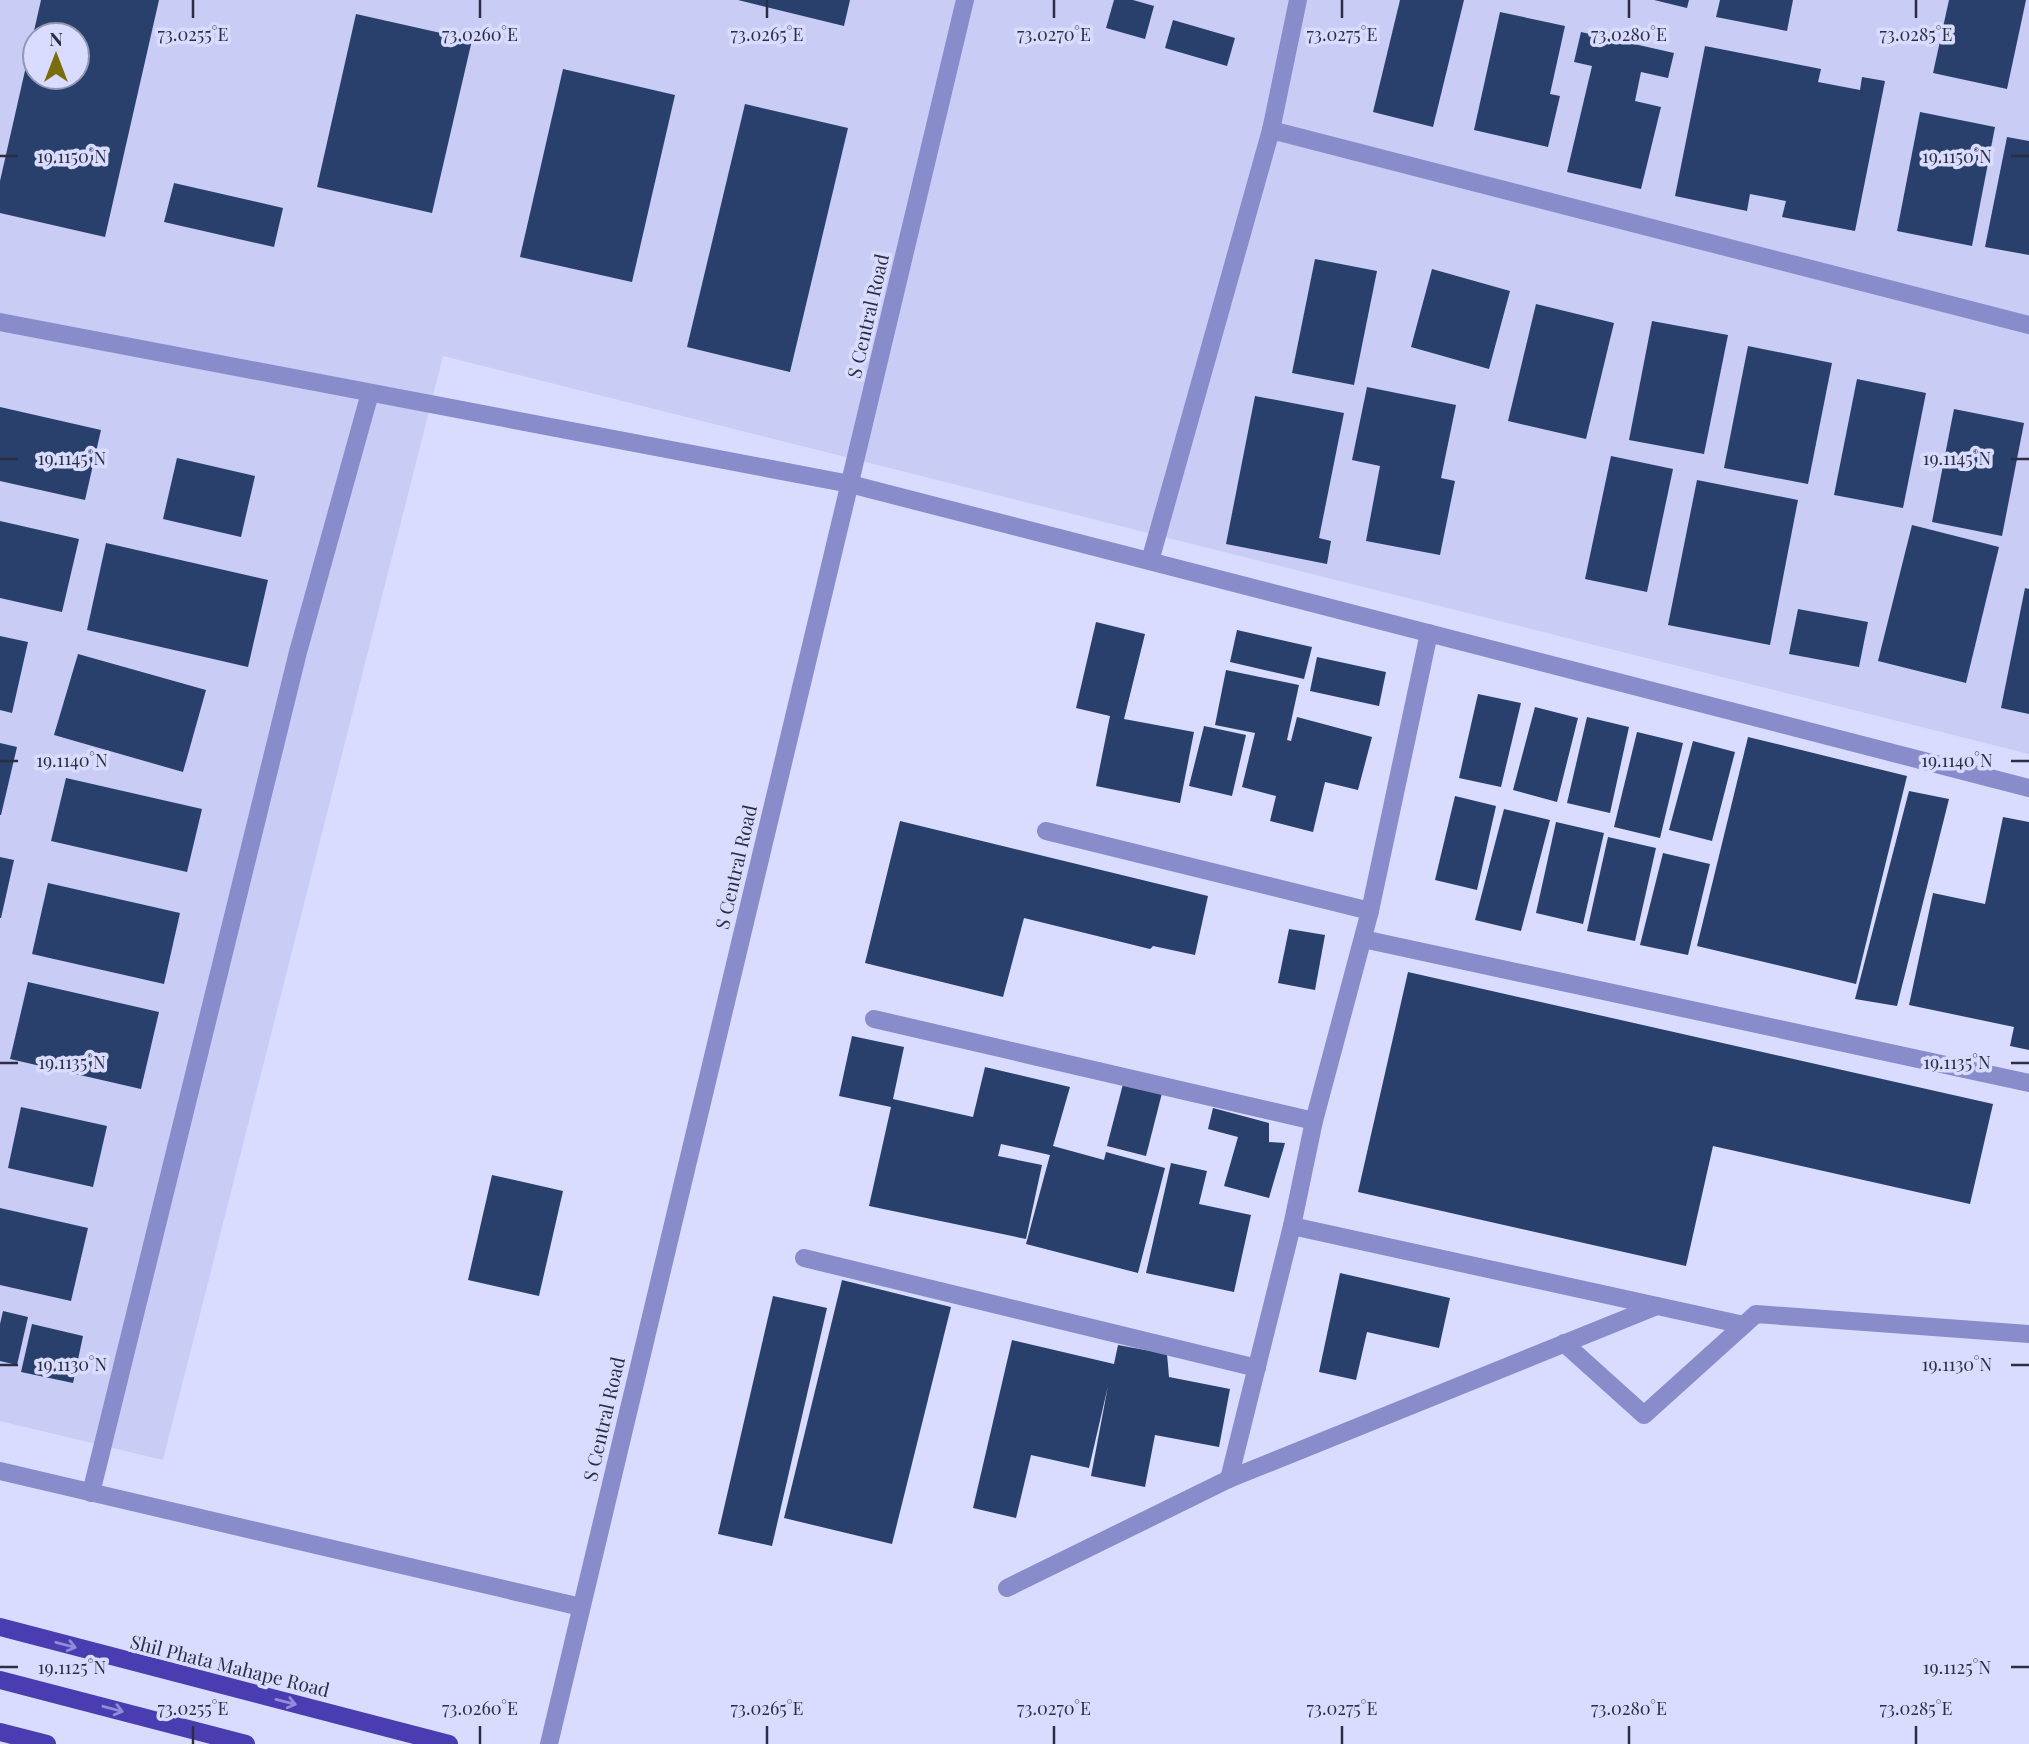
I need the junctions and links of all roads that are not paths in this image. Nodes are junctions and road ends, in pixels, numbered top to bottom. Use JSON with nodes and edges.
{"nodes":[{"id":1,"x":965,"y":0,"type":"edge"},
{"id":2,"x":1298,"y":0,"type":"edge"},
{"id":3,"x":1272,"y":130,"type":"junction"},
{"id":4,"x":0,"y":322,"type":"edge"},
{"id":5,"x":2029,"y":325,"type":"edge"},
{"id":6,"x":370,"y":393,"type":"junction"},
{"id":7,"x":850,"y":484,"type":"junction"},
{"id":8,"x":1150,"y":561,"type":"junction"},
{"id":9,"x":1429,"y":633,"type":"junction"},
{"id":10,"x":2029,"y":788,"type":"edge"},
{"id":11,"x":1046,"y":831,"type":"dead end"},
{"id":12,"x":1370,"y":911,"type":"junction"},
{"id":13,"x":1363,"y":939,"type":"junction"},
{"id":14,"x":874,"y":1019,"type":"dead end"},
{"id":15,"x":2029,"y":1083,"type":"edge"},
{"id":16,"x":1314,"y":1121,"type":"junction"},
{"id":17,"x":1292,"y":1226,"type":"junction"},
{"id":18,"x":804,"y":1258,"type":"dead end"},
{"id":19,"x":1657,"y":1306,"type":"junction"},
{"id":20,"x":1744,"y":1325,"type":"junction"},
{"id":21,"x":2029,"y":1334,"type":"edge"},
{"id":22,"x":1564,"y":1343,"type":"junction"},
{"id":23,"x":1256,"y":1368,"type":"junction"},
{"id":24,"x":0,"y":1471,"type":"edge"},
{"id":25,"x":1229,"y":1479,"type":"junction"},
{"id":26,"x":91,"y":1493,"type":"junction"},
{"id":27,"x":1007,"y":1588,"type":"dead end"},
{"id":28,"x":581,"y":1607,"type":"junction"},
{"id":29,"x":0,"y":1627,"type":"edge"},
{"id":30,"x":0,"y":1680,"type":"edge"},
{"id":31,"x":0,"y":1732,"type":"edge"},
{"id":32,"x":47,"y":1744,"type":"edge"},
{"id":33,"x":246,"y":1744,"type":"edge"},
{"id":34,"x":449,"y":1744,"type":"edge"},
{"id":35,"x":549,"y":1744,"type":"edge"}],
"edges":[{"from":1,"to":7,"type":"street","name":"S Central Road"},
{"from":2,"to":3,"type":"street"},
{"from":3,"to":5,"type":"street"},
{"from":3,"to":8,"type":"street"},
{"from":4,"to":6,"type":"street"},
{"from":6,"to":7,"type":"street"},
{"from":6,"to":26,"type":"street"},
{"from":7,"to":8,"type":"street"},
{"from":7,"to":28,"type":"street","name":"S Central Road"},
{"from":8,"to":9,"type":"street"},
{"from":9,"to":10,"type":"street"},
{"from":9,"to":12,"type":"street"},
{"from":11,"to":12,"type":"street"},
{"from":12,"to":13,"type":"street"},
{"from":13,"to":15,"type":"street"},
{"from":13,"to":16,"type":"street"},
{"from":14,"to":16,"type":"street"},
{"from":16,"to":17,"type":"street"},
{"from":17,"to":19,"type":"street"},
{"from":17,"to":23,"type":"street"},
{"from":18,"to":23,"type":"street"},
{"from":19,"to":20,"type":"street"},
{"from":19,"to":22,"type":"street"},
{"from":20,"to":21,"type":"street"},
{"from":20,"to":22,"type":"street"},
{"from":22,"to":25,"type":"street"},
{"from":23,"to":25,"type":"street"},
{"from":24,"to":26,"type":"street"},
{"from":25,"to":27,"type":"street"},
{"from":26,"to":28,"type":"street"},
{"from":28,"to":35,"type":"street","name":"S Central Road"},
{"from":29,"to":34,"type":"main road","name":"Shil Phata Mahape Road","one_way":true},
{"from":30,"to":33,"type":"main road","one_way":true},
{"from":31,"to":32,"type":"main road"}]}
